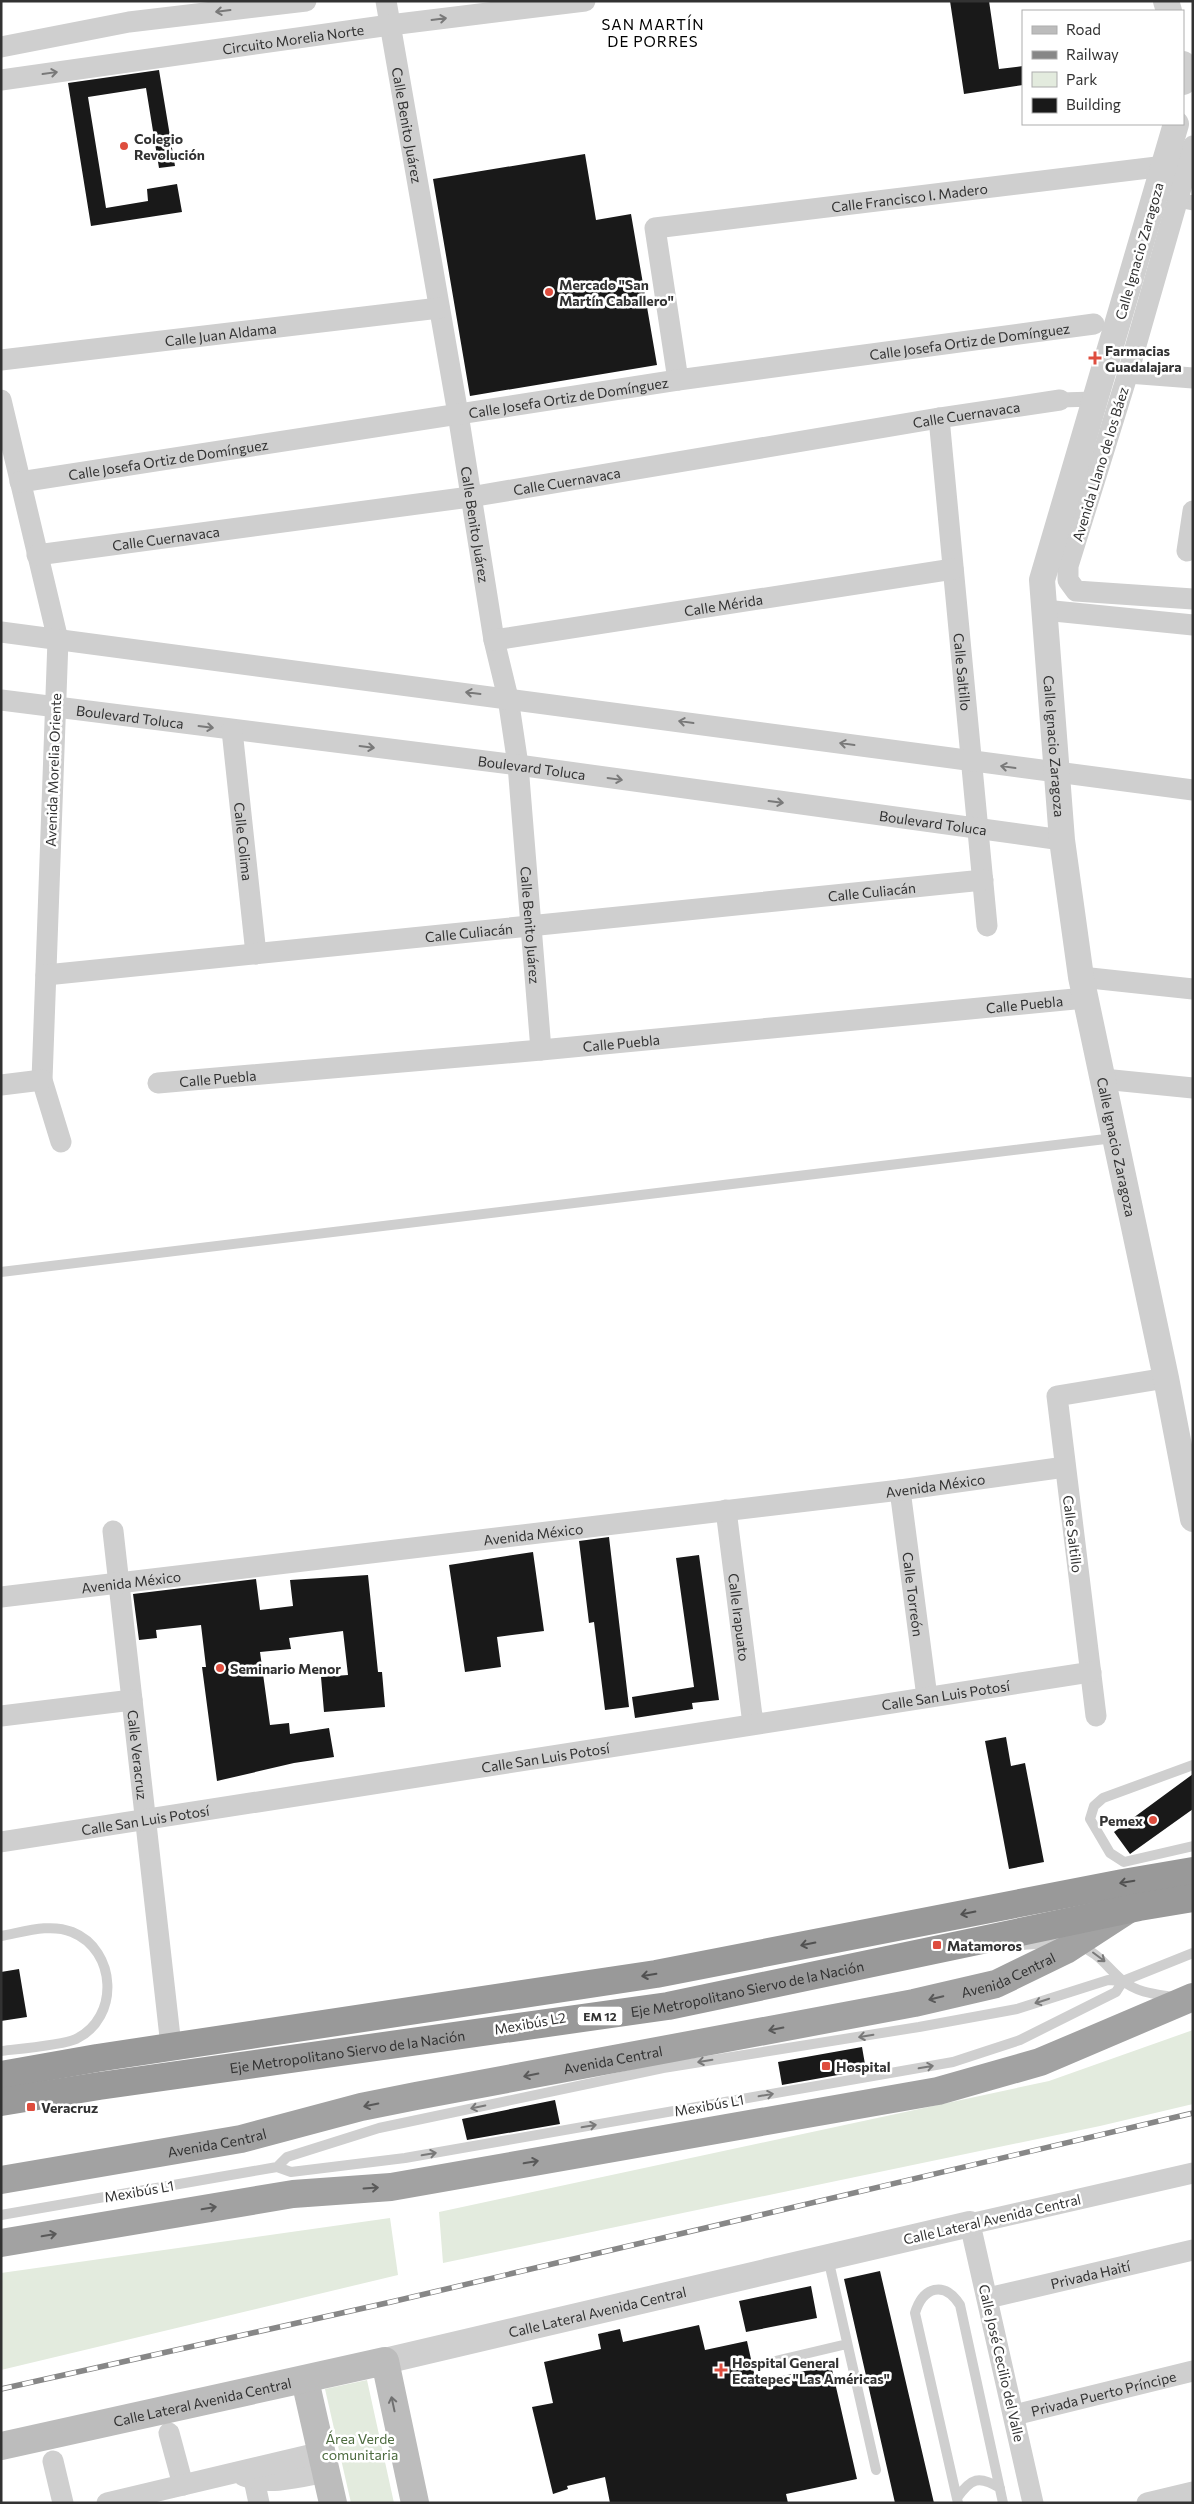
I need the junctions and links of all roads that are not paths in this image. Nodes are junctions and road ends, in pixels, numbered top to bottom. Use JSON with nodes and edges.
{"nodes":[{"id":1,"x":306,"y":1,"type":"edge"},
{"id":2,"x":386,"y":1,"type":"edge"},
{"id":3,"x":585,"y":1,"type":"edge"},
{"id":4,"x":390,"y":25,"type":"junction"},
{"id":5,"x":1,"y":47,"type":"edge"},
{"id":6,"x":1,"y":80,"type":"edge"},
{"id":7,"x":1176,"y":125,"type":"edge"},
{"id":8,"x":1193,"y":146,"type":"edge"},
{"id":9,"x":1165,"y":166,"type":"junction"},
{"id":10,"x":1185,"y":201,"type":"edge"},
{"id":11,"x":439,"y":308,"type":"junction"},
{"id":12,"x":1106,"y":323,"type":"junction"},
{"id":13,"x":1,"y":360,"type":"edge"},
{"id":14,"x":1128,"y":373,"type":"junction"},
{"id":15,"x":1193,"y":378,"type":"edge"},
{"id":16,"x":678,"y":380,"type":"junction"},
{"id":17,"x":1,"y":400,"type":"edge"},
{"id":18,"x":1060,"y":400,"type":"joint"},
{"id":19,"x":1095,"y":400,"type":"junction"},
{"id":20,"x":458,"y":414,"type":"junction"},
{"id":21,"x":939,"y":418,"type":"junction"},
{"id":22,"x":20,"y":482,"type":"junction"},
{"id":23,"x":470,"y":496,"type":"junction"},
{"id":24,"x":1193,"y":511,"type":"edge"},
{"id":25,"x":1187,"y":551,"type":"dead end"},
{"id":26,"x":37,"y":555,"type":"junction"},
{"id":27,"x":953,"y":570,"type":"junction"},
{"id":28,"x":1193,"y":599,"type":"edge"},
{"id":29,"x":1044,"y":610,"type":"junction"},
{"id":30,"x":1193,"y":625,"type":"edge"},
{"id":31,"x":1,"y":632,"type":"edge"},
{"id":32,"x":58,"y":640,"type":"junction"},
{"id":33,"x":494,"y":640,"type":"junction"},
{"id":34,"x":508,"y":698,"type":"junction"},
{"id":35,"x":1,"y":700,"type":"edge"},
{"id":36,"x":56,"y":707,"type":"junction"},
{"id":37,"x":232,"y":730,"type":"junction"},
{"id":38,"x":972,"y":762,"type":"junction"},
{"id":39,"x":518,"y":765,"type":"junction"},
{"id":40,"x":1056,"y":774,"type":"junction"},
{"id":41,"x":1193,"y":790,"type":"edge"},
{"id":42,"x":978,"y":829,"type":"junction"},
{"id":43,"x":1062,"y":840,"type":"junction"},
{"id":44,"x":983,"y":880,"type":"junction"},
{"id":45,"x":530,"y":925,"type":"junction"},
{"id":46,"x":987,"y":926,"type":"dead end"},
{"id":47,"x":256,"y":954,"type":"junction"},
{"id":48,"x":46,"y":975,"type":"junction"},
{"id":49,"x":1083,"y":987,"type":"junction"},
{"id":50,"x":1193,"y":989,"type":"edge"},
{"id":51,"x":541,"y":1050,"type":"junction"},
{"id":52,"x":1103,"y":1079,"type":"junction"},
{"id":53,"x":42,"y":1080,"type":"junction"},
{"id":54,"x":158,"y":1083,"type":"dead end"},
{"id":55,"x":1,"y":1085,"type":"edge"},
{"id":56,"x":1193,"y":1088,"type":"edge"},
{"id":57,"x":1115,"y":1138,"type":"junction"},
{"id":58,"x":62,"y":1142,"type":"dead end"},
{"id":59,"x":1,"y":1272,"type":"edge"},
{"id":60,"x":1166,"y":1378,"type":"junction"},
{"id":61,"x":1188,"y":1460,"type":"edge"},
{"id":62,"x":1065,"y":1468,"type":"junction"},
{"id":63,"x":900,"y":1490,"type":"junction"},
{"id":64,"x":726,"y":1510,"type":"junction"},
{"id":65,"x":1193,"y":1519,"type":"edge"},
{"id":66,"x":113,"y":1531,"type":"dead end"},
{"id":67,"x":119,"y":1584,"type":"junction"},
{"id":68,"x":1,"y":1598,"type":"edge"},
{"id":69,"x":1090,"y":1672,"type":"junction"},
{"id":70,"x":927,"y":1697,"type":"junction"},
{"id":71,"x":132,"y":1700,"type":"junction"},
{"id":72,"x":1,"y":1716,"type":"edge"},
{"id":73,"x":1096,"y":1716,"type":"dead end"},
{"id":74,"x":754,"y":1724,"type":"junction"},
{"id":75,"x":1193,"y":1765,"type":"edge"},
{"id":76,"x":145,"y":1820,"type":"junction"},
{"id":77,"x":1,"y":1842,"type":"edge"},
{"id":78,"x":1193,"y":1846,"type":"edge"},
{"id":79,"x":1193,"y":1863,"type":"edge"},
{"id":80,"x":1193,"y":1871,"type":"edge"},
{"id":81,"x":1193,"y":1898,"type":"edge"},
{"id":82,"x":1,"y":1936,"type":"edge"},
{"id":83,"x":1075,"y":1944,"type":"junction"},
{"id":84,"x":1193,"y":1953,"type":"edge"},
{"id":85,"x":1123,"y":1981,"type":"junction"},
{"id":86,"x":1193,"y":1996,"type":"edge"},
{"id":87,"x":170,"y":2037,"type":"dead end"},
{"id":88,"x":1,"y":2051,"type":"edge"},
{"id":89,"x":1,"y":2075,"type":"edge"},
{"id":90,"x":101,"y":2097,"type":"dead end"},
{"id":91,"x":1,"y":2102,"type":"edge"},
{"id":92,"x":277,"y":2167,"type":"junction"},
{"id":93,"x":1193,"y":2173,"type":"edge"},
{"id":94,"x":1,"y":2180,"type":"edge"},
{"id":95,"x":1,"y":2215,"type":"edge"},
{"id":96,"x":970,"y":2224,"type":"junction"},
{"id":97,"x":1,"y":2243,"type":"edge"},
{"id":98,"x":1193,"y":2250,"type":"edge"},
{"id":99,"x":827,"y":2257,"type":"junction"},
{"id":100,"x":988,"y":2298,"type":"junction"},
{"id":101,"x":847,"y":2344,"type":"junction"},
{"id":102,"x":385,"y":2361,"type":"junction"},
{"id":103,"x":771,"y":2362,"type":"dead end"},
{"id":104,"x":1193,"y":2371,"type":"edge"},
{"id":105,"x":305,"y":2380,"type":"junction"},
{"id":106,"x":1014,"y":2415,"type":"junction"},
{"id":107,"x":169,"y":2433,"type":"dead end"},
{"id":108,"x":1,"y":2446,"type":"edge"},
{"id":109,"x":53,"y":2461,"type":"dead end"},
{"id":110,"x":324,"y":2462,"type":"junction"},
{"id":111,"x":876,"y":2470,"type":"dead end"},
{"id":112,"x":247,"y":2474,"type":"junction"},
{"id":113,"x":183,"y":2485,"type":"junction"},
{"id":114,"x":1000,"y":2488,"type":"junction"},
{"id":115,"x":1193,"y":2492,"type":"edge"},
{"id":116,"x":957,"y":2500,"type":"edge"},
{"id":117,"x":63,"y":2503,"type":"edge"},
{"id":118,"x":107,"y":2503,"type":"edge"},
{"id":119,"x":259,"y":2503,"type":"edge"},
{"id":120,"x":333,"y":2503,"type":"edge"},
{"id":121,"x":415,"y":2503,"type":"edge"},
{"id":122,"x":1003,"y":2503,"type":"edge"},
{"id":123,"x":1033,"y":2503,"type":"edge"},
{"id":124,"x":1147,"y":2503,"type":"edge"}],
"edges":[{"from":1,"to":5,"type":"street","one_way":true},
{"from":2,"to":4,"type":"street","name":"Calle Benito Juárez"},
{"from":4,"to":3,"type":"street","name":"Circuito Morelia Norte","one_way":true},
{"from":6,"to":4,"type":"street","name":"Circuito Morelia Norte","one_way":true},
{"from":4,"to":11,"type":"street","name":"Calle Benito Juárez"},
{"from":7,"to":9,"type":"street","name":"Calle Ignacio Zaragoza"},
{"from":8,"to":10,"type":"street","name":"Avenida Llano de los Báez"},
{"from":9,"to":12,"type":"street","name":"Calle Ignacio Zaragoza"},
{"from":9,"to":16,"type":"street","name":"Calle Francisco I. Madero"},
{"from":10,"to":14,"type":"street","name":"Avenida Llano de los Báez"},
{"from":11,"to":13,"type":"street","name":"Calle Juan Aldama"},
{"from":11,"to":20,"type":"street","name":"Calle Benito Juárez"},
{"from":12,"to":16,"type":"street","name":"Calle Josefa Ortiz de Domínguez"},
{"from":12,"to":19,"type":"street","name":"Calle Ignacio Zaragoza"},
{"from":14,"to":15,"type":"street"},
{"from":14,"to":28,"type":"street","name":"Avenida Llano de los Báez"},
{"from":16,"to":20,"type":"street","name":"Calle Josefa Ortiz de Domínguez"},
{"from":17,"to":22,"type":"street","name":"Avenida Morelia Oriente"},
{"from":18,"to":19,"type":"street","name":"Calle Cuernavaca"},
{"from":18,"to":21,"type":"street","name":"Calle Cuernavaca"},
{"from":19,"to":29,"type":"street","name":"Calle Ignacio Zaragoza"},
{"from":20,"to":22,"type":"street","name":"Calle Josefa Ortiz de Domínguez"},
{"from":20,"to":23,"type":"street","name":"Calle Benito Juárez"},
{"from":21,"to":23,"type":"street","name":"Calle Cuernavaca"},
{"from":21,"to":27,"type":"street","name":"Calle Saltillo"},
{"from":22,"to":26,"type":"street","name":"Avenida Morelia Oriente"},
{"from":23,"to":26,"type":"street","name":"Calle Cuernavaca"},
{"from":23,"to":33,"type":"street","name":"Calle Benito Juárez"},
{"from":24,"to":25,"type":"street"},
{"from":26,"to":32,"type":"street","name":"Avenida Morelia Oriente"},
{"from":27,"to":33,"type":"street","name":"Calle Mérida"},
{"from":27,"to":38,"type":"street","name":"Calle Saltillo"},
{"from":29,"to":30,"type":"street"},
{"from":29,"to":40,"type":"street","name":"Calle Ignacio Zaragoza"},
{"from":31,"to":32,"type":"street"},
{"from":34,"to":32,"type":"street","one_way":true},
{"from":32,"to":36,"type":"street","name":"Avenida Morelia Oriente"},
{"from":33,"to":34,"type":"street","name":"Calle Benito Juárez"},
{"from":38,"to":34,"type":"street","one_way":true},
{"from":34,"to":39,"type":"street","name":"Calle Benito Juárez"},
{"from":35,"to":36,"type":"street","name":"Boulevard Toluca"},
{"from":36,"to":37,"type":"street","name":"Boulevard Toluca","one_way":true},
{"from":36,"to":48,"type":"street","name":"Avenida Morelia Oriente"},
{"from":37,"to":39,"type":"street","name":"Boulevard Toluca","one_way":true},
{"from":37,"to":47,"type":"street","name":"Calle Colima"},
{"from":40,"to":38,"type":"street","one_way":true},
{"from":38,"to":42,"type":"street","name":"Calle Saltillo"},
{"from":39,"to":42,"type":"street","name":"Boulevard Toluca","one_way":true},
{"from":39,"to":45,"type":"street","name":"Calle Benito Juárez"},
{"from":40,"to":41,"type":"street"},
{"from":40,"to":43,"type":"street","name":"Calle Ignacio Zaragoza"},
{"from":42,"to":43,"type":"street","name":"Boulevard Toluca"},
{"from":42,"to":44,"type":"street","name":"Calle Saltillo"},
{"from":43,"to":49,"type":"street","name":"Calle Ignacio Zaragoza"},
{"from":44,"to":45,"type":"street","name":"Calle Culiacán"},
{"from":44,"to":46,"type":"street","name":"Calle Saltillo"},
{"from":45,"to":47,"type":"street","name":"Calle Culiacán"},
{"from":45,"to":51,"type":"street","name":"Calle Benito Juárez"},
{"from":47,"to":48,"type":"street","name":"Calle Culiacán"},
{"from":48,"to":53,"type":"street","name":"Avenida Morelia Oriente"},
{"from":49,"to":50,"type":"street","name":"Calle Puebla"},
{"from":49,"to":51,"type":"street","name":"Calle Puebla"},
{"from":49,"to":52,"type":"street","name":"Calle Ignacio Zaragoza"},
{"from":51,"to":54,"type":"street","name":"Calle Puebla"},
{"from":52,"to":56,"type":"street"},
{"from":52,"to":57,"type":"street","name":"Calle Ignacio Zaragoza"},
{"from":53,"to":55,"type":"street"},
{"from":53,"to":58,"type":"street","name":"Avenida Morelia Oriente"},
{"from":57,"to":59,"type":"lane"},
{"from":57,"to":60,"type":"street","name":"Calle Ignacio Zaragoza"},
{"from":60,"to":61,"type":"street","name":"Calle Ignacio Zaragoza"},
{"from":60,"to":62,"type":"street","name":"Calle Saltillo"},
{"from":61,"to":65,"type":"street","name":"Calle Ignacio Zaragoza"},
{"from":62,"to":63,"type":"street","name":"Avenida México"},
{"from":62,"to":69,"type":"street","name":"Calle Saltillo"},
{"from":63,"to":64,"type":"street","name":"Avenida México"},
{"from":63,"to":70,"type":"street","name":"Calle Torreón"},
{"from":64,"to":67,"type":"street","name":"Avenida México"},
{"from":64,"to":74,"type":"street","name":"Calle Irapuato"},
{"from":66,"to":67,"type":"street","name":"Calle Veracruz"},
{"from":67,"to":68,"type":"street","name":"Avenida México"},
{"from":67,"to":71,"type":"street","name":"Calle Veracruz"},
{"from":69,"to":70,"type":"street","name":"Calle San Luis Potosí"},
{"from":69,"to":73,"type":"street","name":"Calle Saltillo"},
{"from":70,"to":74,"type":"street","name":"Calle San Luis Potosí"},
{"from":71,"to":72,"type":"street"},
{"from":71,"to":76,"type":"street","name":"Calle Veracruz"},
{"from":74,"to":76,"type":"street","name":"Calle San Luis Potosí"},
{"from":75,"to":78,"type":"lane"},
{"from":76,"to":77,"type":"street","name":"Calle San Luis Potosí"},
{"from":76,"to":87,"type":"street","name":"Calle Veracruz"},
{"from":79,"to":83,"type":"highway","name":"Avenida Central"},
{"from":80,"to":89,"type":"highway","number":"EM 12","one_way":true,"bridge":true},
{"from":81,"to":91,"type":"highway","name":"Eje Metropolitano Siervo de la Nación","number":"EM 12","bridge":true},
{"from":82,"to":88,"type":"lane"},
{"from":83,"to":85,"type":"lane","name":"Mexibús L2","one_way":true},
{"from":83,"to":90,"type":"lane","name":"Mexibús L2"},
{"from":83,"to":94,"type":"highway","name":"Avenida Central","one_way":true},
{"from":84,"to":85,"type":"lane","name":"Mexibús L1"},
{"from":85,"to":86,"type":"lane","name":"Mexibús L2"},
{"from":85,"to":92,"type":"lane","name":"Mexibús L1","one_way":true},
{"from":92,"to":85,"type":"lane","name":"Mexibús L1","one_way":true},
{"from":97,"to":86,"type":"highway","one_way":true},
{"from":92,"to":95,"type":"lane","name":"Mexibús L1"},
{"from":93,"to":96,"type":"street","name":"Calle Lateral Avenida Central"},
{"from":96,"to":99,"type":"street","name":"Calle Lateral Avenida Central"},
{"from":96,"to":100,"type":"street","name":"Calle José Cecilio del Valle"},
{"from":98,"to":100,"type":"street","name":"Privada Haití"},
{"from":99,"to":101,"type":"lane"},
{"from":99,"to":102,"type":"street","name":"Calle Lateral Avenida Central"},
{"from":100,"to":106,"type":"street","name":"Calle José Cecilio del Valle"},
{"from":101,"to":103,"type":"lane"},
{"from":101,"to":111,"type":"lane"},
{"from":102,"to":105,"type":"main road","name":"Calle Lateral Avenida Central"},
{"from":121,"to":102,"type":"main road","one_way":true},
{"from":104,"to":106,"type":"street","name":"Privada Puerto Príncipe"},
{"from":105,"to":108,"type":"main road","name":"Calle Lateral Avenida Central"},
{"from":105,"to":110,"type":"main road"},
{"from":106,"to":123,"type":"street","name":"Calle José Cecilio del Valle"},
{"from":107,"to":113,"type":"street"},
{"from":109,"to":117,"type":"street"},
{"from":110,"to":112,"type":"street"},
{"from":110,"to":120,"type":"main road"},
{"from":112,"to":113,"type":"street"},
{"from":112,"to":119,"type":"street"},
{"from":113,"to":118,"type":"street"},
{"from":114,"to":116,"type":"lane"},
{"from":114,"to":116,"type":"lane"},
{"from":114,"to":122,"type":"lane"},
{"from":115,"to":124,"type":"street"}]}
